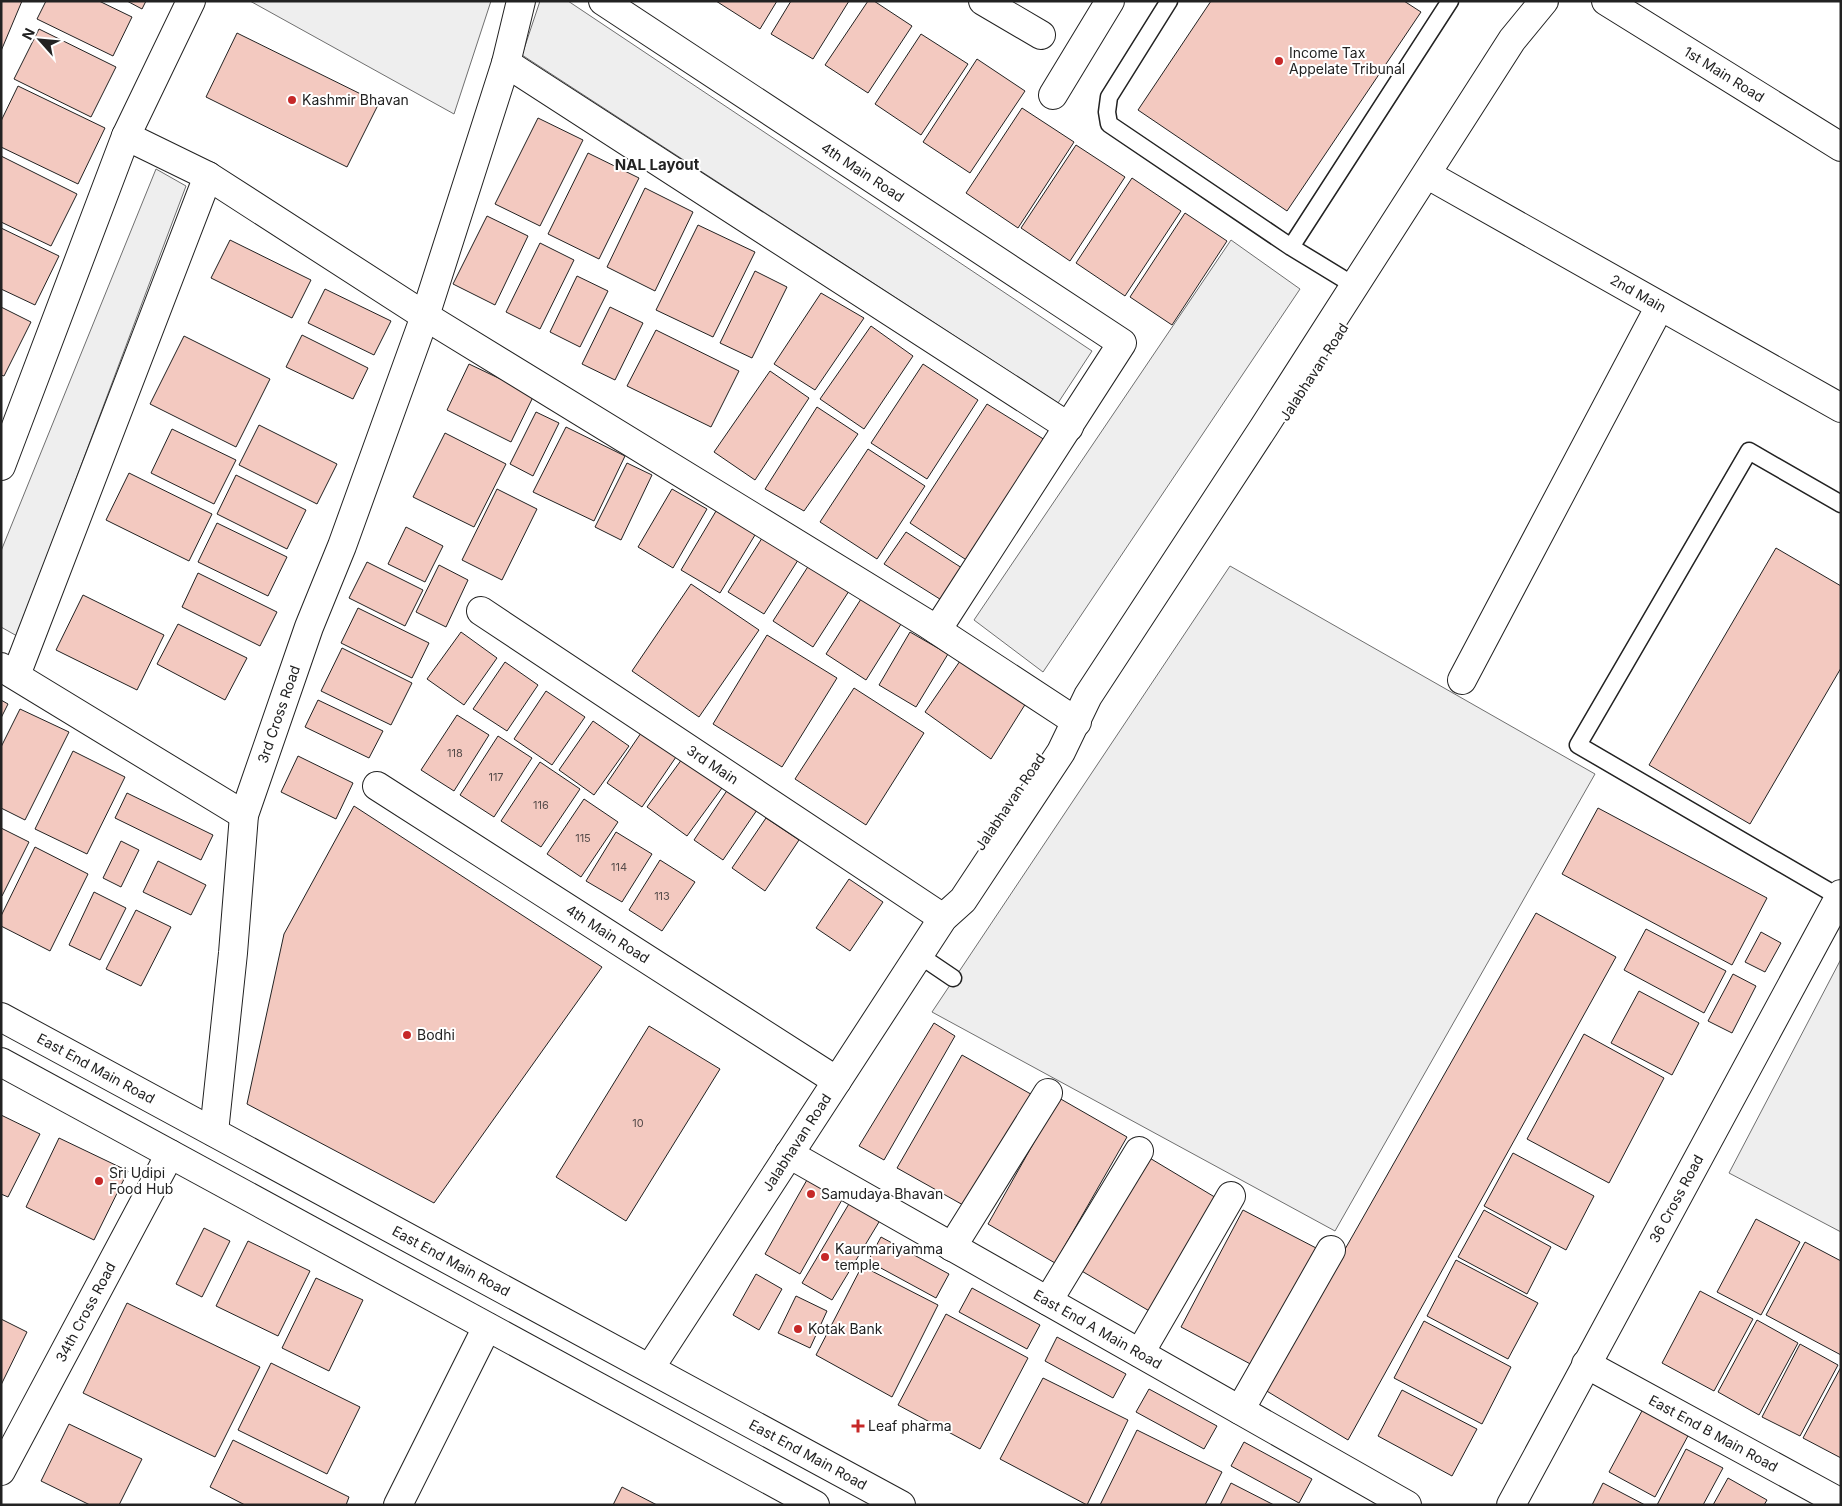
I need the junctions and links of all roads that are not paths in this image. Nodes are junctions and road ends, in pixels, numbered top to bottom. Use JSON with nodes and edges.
{"nodes":[{"id":1,"x":191,"y":1,"type":"edge"},
{"id":2,"x":521,"y":1,"type":"edge"},
{"id":3,"x":603,"y":1,"type":"edge"},
{"id":4,"x":983,"y":1,"type":"edge"},
{"id":5,"x":1110,"y":1,"type":"edge"},
{"id":6,"x":1168,"y":1,"type":"edge"},
{"id":7,"x":1450,"y":1,"type":"edge"},
{"id":8,"x":1606,"y":1,"type":"edge"},
{"id":9,"x":1541,"y":7,"type":"edge"},
{"id":10,"x":1042,"y":35,"type":"dead end"},
{"id":11,"x":506,"y":63,"type":"junction"},
{"id":12,"x":1053,"y":95,"type":"dead end"},
{"id":13,"x":126,"y":136,"type":"junction"},
{"id":14,"x":1841,"y":147,"type":"edge"},
{"id":15,"x":208,"y":176,"type":"junction"},
{"id":16,"x":1437,"y":180,"type":"junction"},
{"id":17,"x":1290,"y":248,"type":"junction"},
{"id":18,"x":1354,"y":286,"type":"junction"},
{"id":19,"x":1660,"y":306,"type":"junction"},
{"id":20,"x":425,"y":316,"type":"junction"},
{"id":21,"x":1841,"y":408,"type":"edge"},
{"id":22,"x":1069,"y":426,"type":"junction"},
{"id":23,"x":1,"y":466,"type":"edge"},
{"id":24,"x":1841,"y":504,"type":"edge"},
{"id":25,"x":481,"y":611,"type":"dead end"},
{"id":26,"x":937,"y":630,"type":"junction"},
{"id":27,"x":9,"y":671,"type":"edge"},
{"id":28,"x":1462,"y":680,"type":"dead end"},
{"id":29,"x":1077,"y":722,"type":"junction"},
{"id":30,"x":377,"y":786,"type":"dead end"},
{"id":31,"x":244,"y":815,"type":"junction"},
{"id":32,"x":1840,"y":896,"type":"edge"},
{"id":33,"x":943,"y":918,"type":"junction"},
{"id":34,"x":919,"y":955,"type":"junction"},
{"id":35,"x":953,"y":978,"type":"dead end"},
{"id":36,"x":1,"y":1017,"type":"edge"},
{"id":37,"x":1,"y":1062,"type":"edge"},
{"id":38,"x":837,"y":1081,"type":"junction"},
{"id":39,"x":1048,"y":1093,"type":"dead end"},
{"id":40,"x":214,"y":1132,"type":"junction"},
{"id":41,"x":1139,"y":1151,"type":"dead end"},
{"id":42,"x":170,"y":1154,"type":"junction"},
{"id":43,"x":789,"y":1154,"type":"junction"},
{"id":44,"x":1231,"y":1196,"type":"dead end"},
{"id":45,"x":952,"y":1247,"type":"junction"},
{"id":46,"x":1331,"y":1250,"type":"dead end"},
{"id":47,"x":1048,"y":1301,"type":"junction"},
{"id":48,"x":487,"y":1327,"type":"junction"},
{"id":49,"x":1140,"y":1354,"type":"junction"},
{"id":50,"x":1586,"y":1364,"type":"junction"},
{"id":51,"x":650,"y":1368,"type":"junction"},
{"id":52,"x":627,"y":1403,"type":"junction"},
{"id":53,"x":1240,"y":1410,"type":"junction"},
{"id":54,"x":1,"y":1471,"type":"edge"},
{"id":55,"x":1841,"y":1503,"type":"edge"},
{"id":56,"x":398,"y":1505,"type":"edge"},
{"id":57,"x":815,"y":1505,"type":"edge"},
{"id":58,"x":901,"y":1505,"type":"edge"},
{"id":59,"x":1407,"y":1505,"type":"edge"},
{"id":60,"x":1511,"y":1505,"type":"edge"}],
"edges":[{"from":1,"to":13,"type":"street"},
{"from":2,"to":11,"type":"street","name":"3rd Cross Road"},
{"from":3,"to":22,"type":"street","name":"4th Main Road"},
{"from":4,"to":10,"type":"street"},
{"from":5,"to":12,"type":"street"},
{"from":6,"to":17,"type":"lane"},
{"from":7,"to":17,"type":"lane"},
{"from":8,"to":14,"type":"street","name":"1st Main Road"},
{"from":9,"to":16,"type":"street","name":"Jalabhavan Road"},
{"from":9,"to":18,"type":"street","name":"Jalabhavan Road"},
{"from":11,"to":20,"type":"street","name":"3rd Cross Road"},
{"from":11,"to":22,"type":"street"},
{"from":13,"to":15,"type":"street"},
{"from":13,"to":23,"type":"street"},
{"from":15,"to":20,"type":"street"},
{"from":15,"to":27,"type":"street"},
{"from":16,"to":19,"type":"street","name":"2nd Main"},
{"from":16,"to":29,"type":"street","name":"Jalabhavan Road"},
{"from":17,"to":18,"type":"lane"},
{"from":18,"to":29,"type":"street","name":"Jalabhavan Road"},
{"from":19,"to":21,"type":"street","name":"2nd Main"},
{"from":19,"to":28,"type":"street"},
{"from":20,"to":26,"type":"street"},
{"from":20,"to":31,"type":"street","name":"3rd Cross Road"},
{"from":22,"to":26,"type":"street"},
{"from":24,"to":32,"type":"lane"},
{"from":25,"to":33,"type":"street","name":"3rd Main"},
{"from":26,"to":29,"type":"street"},
{"from":27,"to":31,"type":"street"},
{"from":29,"to":33,"type":"street","name":"Jalabhavan Road"},
{"from":30,"to":38,"type":"street","name":"4th Main Road"},
{"from":31,"to":40,"type":"street","name":"3rd Cross Road"},
{"from":32,"to":50,"type":"street","name":"36 Cross Road"},
{"from":33,"to":34,"type":"street","name":"Jalabhavan Road"},
{"from":34,"to":35,"type":"lane"},
{"from":34,"to":38,"type":"street","name":"Jalabhavan Road"},
{"from":36,"to":40,"type":"street","name":"East End Main Road"},
{"from":37,"to":42,"type":"street"},
{"from":38,"to":43,"type":"street","name":"Jalabhavan Road"},
{"from":39,"to":45,"type":"street"},
{"from":40,"to":51,"type":"street","name":"East End Main Road"},
{"from":41,"to":47,"type":"street"},
{"from":42,"to":48,"type":"street"},
{"from":42,"to":54,"type":"street","name":"34th Cross Road"},
{"from":43,"to":45,"type":"street","name":"East End A Main Road"},
{"from":43,"to":51,"type":"street","name":"Jalabhavan Road"},
{"from":44,"to":49,"type":"street"},
{"from":45,"to":47,"type":"street","name":"East End A Main Road"},
{"from":46,"to":53,"type":"street"},
{"from":47,"to":49,"type":"street","name":"East End A Main Road"},
{"from":48,"to":52,"type":"street"},
{"from":48,"to":56,"type":"street"},
{"from":49,"to":53,"type":"street","name":"East End A Main Road"},
{"from":50,"to":55,"type":"street","name":"East End B Main Road"},
{"from":50,"to":60,"type":"street","name":"36 Cross Road"},
{"from":51,"to":52,"type":"street","name":"Jalabhavan Road"},
{"from":51,"to":58,"type":"street","name":"East End Main Road"},
{"from":52,"to":57,"type":"street"},
{"from":53,"to":59,"type":"street","name":"East End A Main Road"}]}
